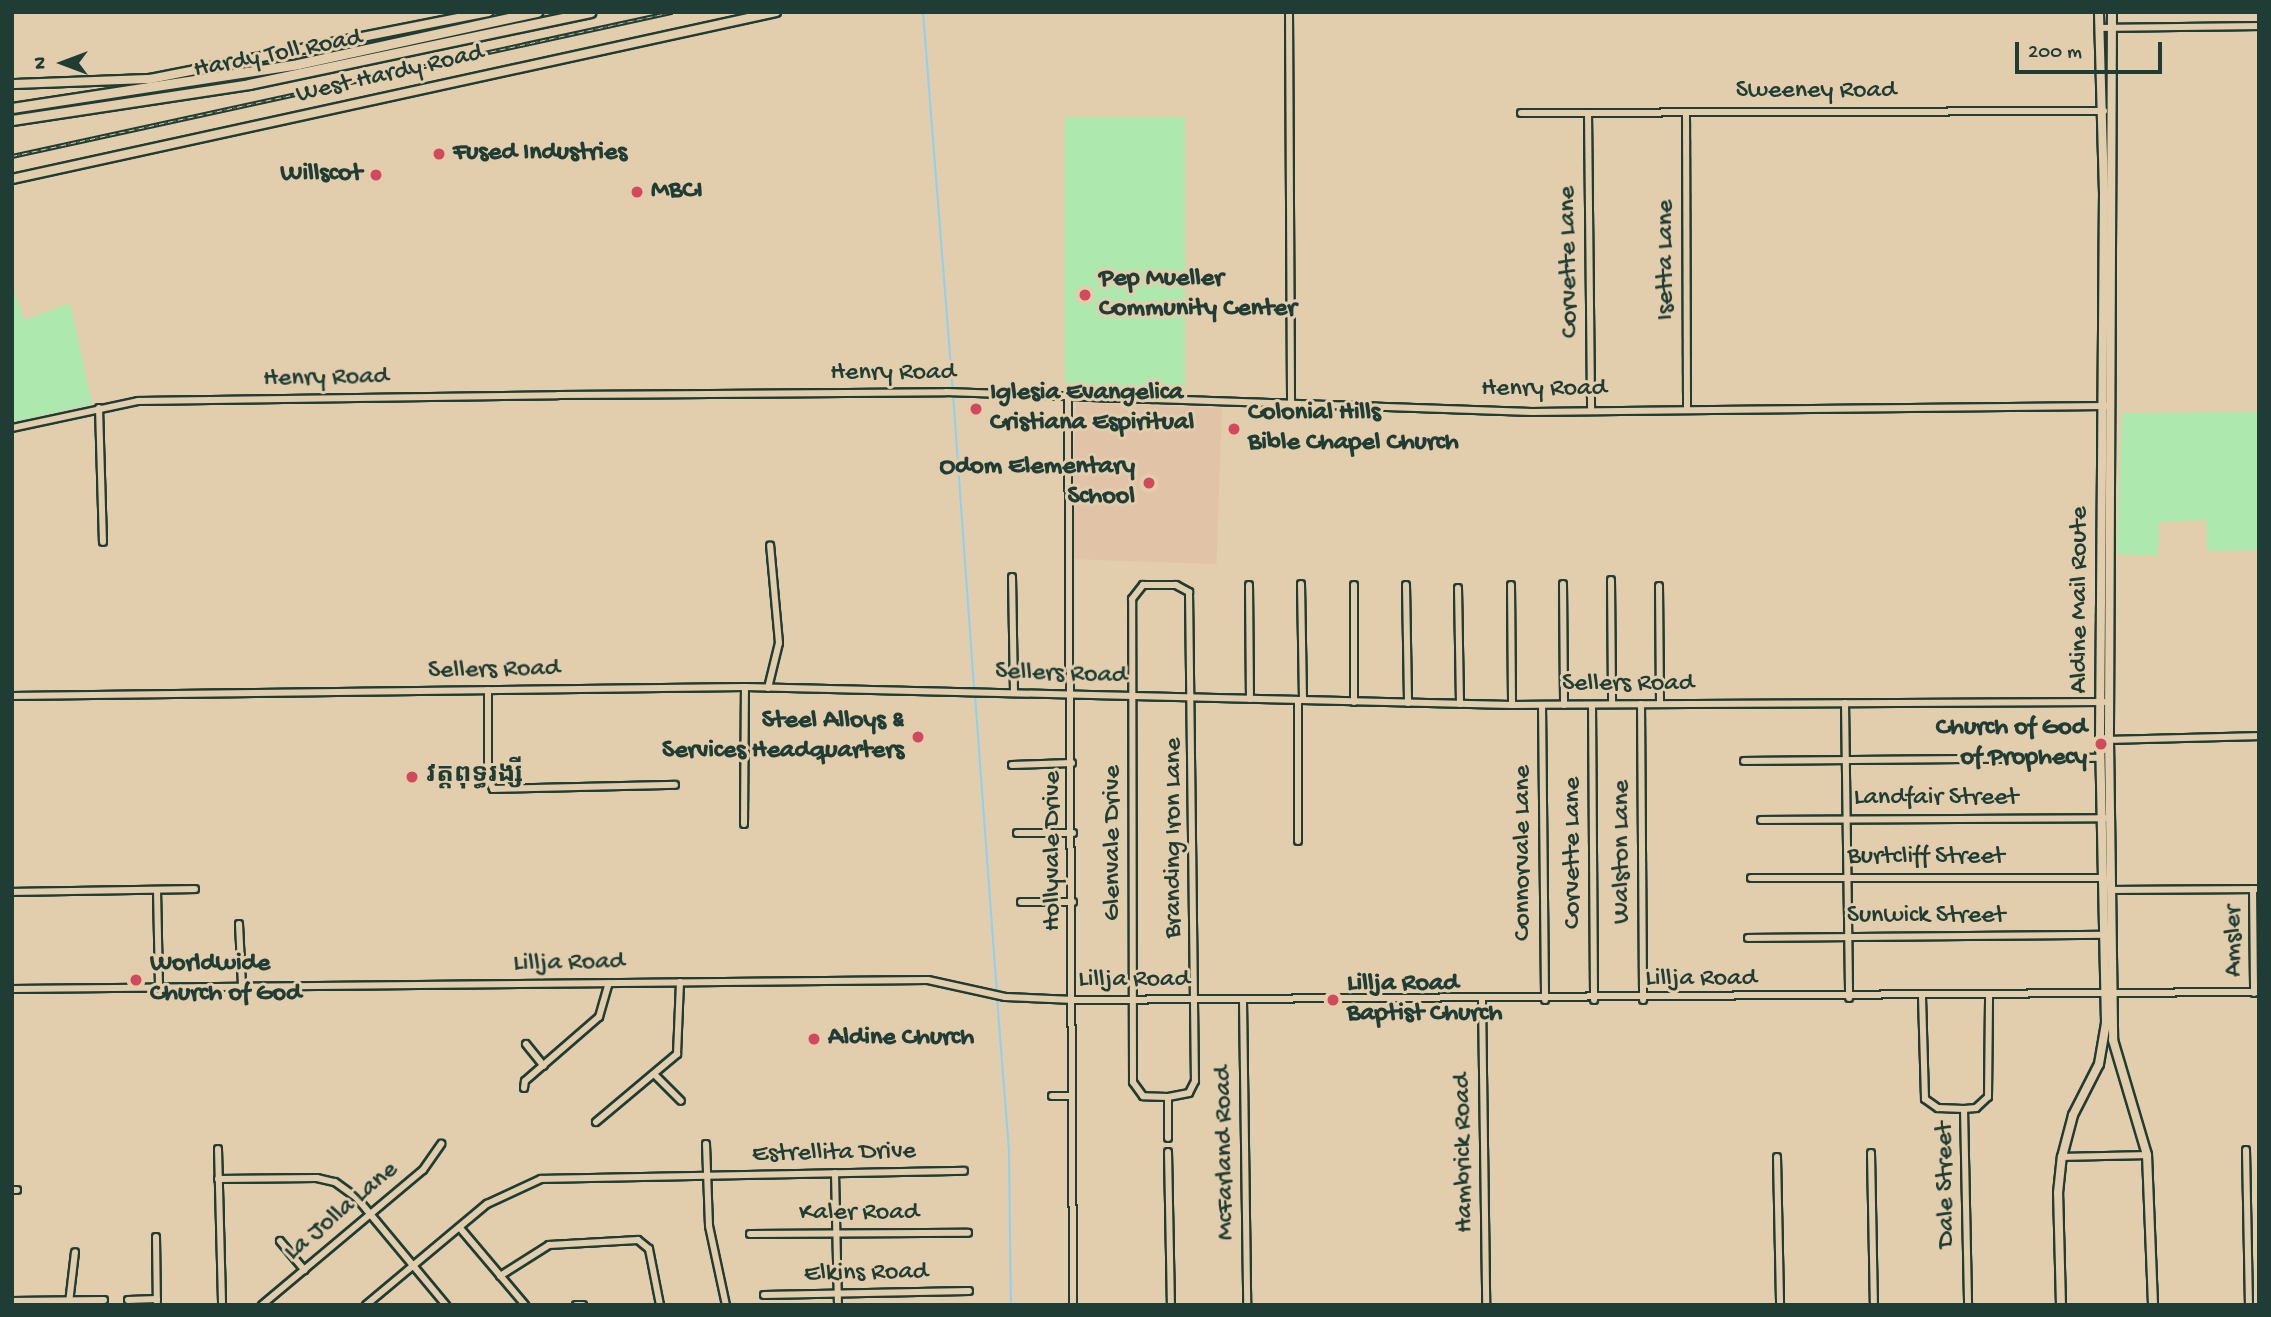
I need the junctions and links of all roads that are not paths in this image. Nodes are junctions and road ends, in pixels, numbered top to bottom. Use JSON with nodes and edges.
{"nodes":[{"id":1,"x":537,"y":12,"type":"edge"},
{"id":2,"x":591,"y":12,"type":"edge"},
{"id":3,"x":776,"y":12,"type":"edge"},
{"id":4,"x":1289,"y":12,"type":"edge"},
{"id":5,"x":2099,"y":12,"type":"edge"},
{"id":6,"x":2112,"y":12,"type":"edge"},
{"id":7,"x":483,"y":13,"type":"edge"},
{"id":8,"x":2259,"y":26,"type":"edge"},
{"id":9,"x":2099,"y":28,"type":"junction"},
{"id":10,"x":2113,"y":28,"type":"junction"},
{"id":11,"x":12,"y":84,"type":"edge"},
{"id":12,"x":12,"y":108,"type":"edge"},
{"id":13,"x":2113,"y":110,"type":"junction"},
{"id":14,"x":2100,"y":111,"type":"junction"},
{"id":15,"x":1686,"y":112,"type":"junction"},
{"id":16,"x":1521,"y":113,"type":"dead end"},
{"id":17,"x":1588,"y":113,"type":"junction"},
{"id":18,"x":12,"y":120,"type":"edge"},
{"id":19,"x":2112,"y":144,"type":"junction"},
{"id":20,"x":2101,"y":145,"type":"junction"},
{"id":21,"x":12,"y":179,"type":"edge"},
{"id":22,"x":2107,"y":226,"type":"junction"},
{"id":23,"x":1068,"y":397,"type":"junction"},
{"id":24,"x":1291,"y":401,"type":"junction"},
{"id":25,"x":2107,"y":406,"type":"junction"},
{"id":26,"x":99,"y":408,"type":"junction"},
{"id":27,"x":1687,"y":408,"type":"junction"},
{"id":28,"x":1591,"y":411,"type":"junction"},
{"id":29,"x":12,"y":428,"type":"edge"},
{"id":30,"x":103,"y":542,"type":"dead end"},
{"id":31,"x":770,"y":545,"type":"dead end"},
{"id":32,"x":1012,"y":578,"type":"dead end"},
{"id":33,"x":1611,"y":580,"type":"dead end"},
{"id":34,"x":1301,"y":584,"type":"dead end"},
{"id":35,"x":1406,"y":584,"type":"dead end"},
{"id":36,"x":1563,"y":584,"type":"dead end"},
{"id":37,"x":1161,"y":585,"type":"joint"},
{"id":38,"x":1250,"y":585,"type":"dead end"},
{"id":39,"x":1354,"y":585,"type":"dead end"},
{"id":40,"x":1511,"y":585,"type":"dead end"},
{"id":41,"x":1659,"y":586,"type":"dead end"},
{"id":42,"x":1458,"y":588,"type":"dead end"},
{"id":43,"x":745,"y":687,"type":"junction"},
{"id":44,"x":768,"y":688,"type":"junction"},
{"id":45,"x":488,"y":690,"type":"junction"},
{"id":46,"x":1014,"y":692,"type":"junction"},
{"id":47,"x":1072,"y":694,"type":"junction"},
{"id":48,"x":12,"y":696,"type":"edge"},
{"id":49,"x":1133,"y":696,"type":"junction"},
{"id":50,"x":1193,"y":697,"type":"junction"},
{"id":51,"x":1250,"y":699,"type":"junction"},
{"id":52,"x":1300,"y":700,"type":"junction"},
{"id":53,"x":1354,"y":702,"type":"junction"},
{"id":54,"x":2105,"y":702,"type":"junction"},
{"id":55,"x":1408,"y":703,"type":"junction"},
{"id":56,"x":1845,"y":703,"type":"junction"},
{"id":57,"x":1460,"y":704,"type":"junction"},
{"id":58,"x":1641,"y":704,"type":"junction"},
{"id":59,"x":1660,"y":704,"type":"junction"},
{"id":60,"x":1512,"y":705,"type":"junction"},
{"id":61,"x":1542,"y":705,"type":"junction"},
{"id":62,"x":1564,"y":705,"type":"junction"},
{"id":63,"x":1592,"y":705,"type":"junction"},
{"id":64,"x":1612,"y":705,"type":"junction"},
{"id":65,"x":2259,"y":736,"type":"edge"},
{"id":66,"x":2109,"y":740,"type":"junction"},
{"id":67,"x":2101,"y":758,"type":"junction"},
{"id":68,"x":1846,"y":760,"type":"junction"},
{"id":69,"x":1744,"y":761,"type":"dead end"},
{"id":70,"x":1072,"y":763,"type":"junction"},
{"id":71,"x":1012,"y":765,"type":"dead end"},
{"id":72,"x":676,"y":785,"type":"dead end"},
{"id":73,"x":2106,"y":817,"type":"junction"},
{"id":74,"x":1846,"y":819,"type":"junction"},
{"id":75,"x":1761,"y":820,"type":"dead end"},
{"id":76,"x":744,"y":824,"type":"dead end"},
{"id":77,"x":1017,"y":833,"type":"dead end"},
{"id":78,"x":1073,"y":833,"type":"junction"},
{"id":79,"x":1298,"y":841,"type":"dead end"},
{"id":80,"x":1751,"y":878,"type":"dead end"},
{"id":81,"x":1847,"y":878,"type":"junction"},
{"id":82,"x":2102,"y":878,"type":"junction"},
{"id":83,"x":195,"y":889,"type":"dead end"},
{"id":84,"x":157,"y":890,"type":"junction"},
{"id":85,"x":2111,"y":890,"type":"junction"},
{"id":86,"x":2256,"y":890,"type":"edge"},
{"id":87,"x":12,"y":892,"type":"edge"},
{"id":88,"x":1073,"y":901,"type":"junction"},
{"id":89,"x":1021,"y":902,"type":"dead end"},
{"id":90,"x":239,"y":924,"type":"dead end"},
{"id":91,"x":2104,"y":935,"type":"junction"},
{"id":92,"x":1847,"y":937,"type":"junction"},
{"id":93,"x":1748,"y":938,"type":"dead end"},
{"id":94,"x":680,"y":982,"type":"junction"},
{"id":95,"x":609,"y":983,"type":"junction"},
{"id":96,"x":242,"y":986,"type":"junction"},
{"id":97,"x":159,"y":987,"type":"junction"},
{"id":98,"x":12,"y":989,"type":"edge"},
{"id":99,"x":2257,"y":992,"type":"edge"},
{"id":100,"x":2108,"y":995,"type":"junction"},
{"id":101,"x":1922,"y":997,"type":"junction"},
{"id":102,"x":1989,"y":997,"type":"junction"},
{"id":103,"x":1849,"y":998,"type":"junction"},
{"id":104,"x":1074,"y":1000,"type":"junction"},
{"id":105,"x":1482,"y":1000,"type":"junction"},
{"id":106,"x":1545,"y":1000,"type":"junction"},
{"id":107,"x":1594,"y":1000,"type":"junction"},
{"id":108,"x":1643,"y":1000,"type":"junction"},
{"id":109,"x":1134,"y":1001,"type":"junction"},
{"id":110,"x":1195,"y":1001,"type":"junction"},
{"id":111,"x":1243,"y":1001,"type":"junction"},
{"id":112,"x":526,"y":1044,"type":"dead end"},
{"id":113,"x":544,"y":1066,"type":"junction"},
{"id":114,"x":656,"y":1076,"type":"junction"},
{"id":115,"x":524,"y":1088,"type":"dead end"},
{"id":116,"x":1052,"y":1096,"type":"dead end"},
{"id":117,"x":1072,"y":1096,"type":"junction"},
{"id":118,"x":1168,"y":1097,"type":"junction"},
{"id":119,"x":681,"y":1101,"type":"dead end"},
{"id":120,"x":1964,"y":1109,"type":"junction"},
{"id":121,"x":596,"y":1122,"type":"dead end"},
{"id":122,"x":1168,"y":1139,"type":"dead end"},
{"id":123,"x":441,"y":1144,"type":"dead end"},
{"id":124,"x":706,"y":1144,"type":"dead end"},
{"id":125,"x":218,"y":1149,"type":"dead end"},
{"id":126,"x":2246,"y":1150,"type":"dead end"},
{"id":127,"x":1168,"y":1152,"type":"dead end"},
{"id":128,"x":1871,"y":1153,"type":"dead end"},
{"id":129,"x":2147,"y":1155,"type":"junction"},
{"id":130,"x":1777,"y":1157,"type":"dead end"},
{"id":131,"x":2062,"y":1157,"type":"junction"},
{"id":132,"x":964,"y":1171,"type":"dead end"},
{"id":133,"x":835,"y":1173,"type":"junction"},
{"id":134,"x":705,"y":1175,"type":"junction"},
{"id":135,"x":218,"y":1179,"type":"junction"},
{"id":136,"x":370,"y":1213,"type":"junction"},
{"id":137,"x":460,"y":1228,"type":"junction"},
{"id":138,"x":968,"y":1233,"type":"dead end"},
{"id":139,"x":750,"y":1234,"type":"dead end"},
{"id":140,"x":837,"y":1234,"type":"junction"},
{"id":141,"x":156,"y":1237,"type":"dead end"},
{"id":142,"x":280,"y":1241,"type":"dead end"},
{"id":143,"x":75,"y":1252,"type":"dead end"},
{"id":144,"x":414,"y":1266,"type":"junction"},
{"id":145,"x":304,"y":1270,"type":"junction"},
{"id":146,"x":500,"y":1276,"type":"junction"},
{"id":147,"x":969,"y":1291,"type":"dead end"},
{"id":148,"x":837,"y":1294,"type":"junction"},
{"id":149,"x":764,"y":1295,"type":"dead end"},
{"id":150,"x":104,"y":1300,"type":"dead end"},
{"id":151,"x":128,"y":1300,"type":"dead end"},
{"id":152,"x":12,"y":1301,"type":"edge"},
{"id":153,"x":157,"y":1302,"type":"edge"},
{"id":154,"x":69,"y":1303,"type":"edge"},
{"id":155,"x":222,"y":1305,"type":"edge"},
{"id":156,"x":262,"y":1305,"type":"edge"},
{"id":157,"x":366,"y":1305,"type":"edge"},
{"id":158,"x":446,"y":1305,"type":"edge"},
{"id":159,"x":525,"y":1305,"type":"edge"},
{"id":160,"x":576,"y":1305,"type":"edge"},
{"id":161,"x":583,"y":1305,"type":"edge"},
{"id":162,"x":660,"y":1305,"type":"edge"},
{"id":163,"x":726,"y":1305,"type":"edge"},
{"id":164,"x":838,"y":1305,"type":"edge"},
{"id":165,"x":1073,"y":1305,"type":"edge"},
{"id":166,"x":1171,"y":1305,"type":"edge"},
{"id":167,"x":1247,"y":1305,"type":"edge"},
{"id":168,"x":1486,"y":1305,"type":"edge"},
{"id":169,"x":1780,"y":1305,"type":"edge"},
{"id":170,"x":1874,"y":1305,"type":"edge"},
{"id":171,"x":1968,"y":1305,"type":"edge"},
{"id":172,"x":2061,"y":1305,"type":"edge"},
{"id":173,"x":2153,"y":1305,"type":"edge"},
{"id":174,"x":2249,"y":1305,"type":"edge"}],
"edges":[{"from":1,"to":12,"type":"highway","name":"Hardy Toll Road"},
{"from":2,"to":18,"type":"highway","name":"Hardy Toll Road"},
{"from":3,"to":21,"type":"main road","name":"West Hardy Road"},
{"from":4,"to":24,"type":"street"},
{"from":5,"to":9,"type":"main road","name":"Aldine Mail Route"},
{"from":6,"to":10,"type":"main road","name":"Aldine Mail Route"},
{"from":7,"to":11,"type":"main road"},
{"from":8,"to":10,"type":"street"},
{"from":9,"to":10,"type":"street"},
{"from":9,"to":14,"type":"main road","name":"Aldine Mail Route"},
{"from":10,"to":13,"type":"main road","name":"Aldine Mail Route"},
{"from":13,"to":14,"type":"street","name":"Sweeney Road"},
{"from":13,"to":19,"type":"main road","name":"Aldine Mail Route"},
{"from":14,"to":15,"type":"street","name":"Sweeney Road"},
{"from":14,"to":20,"type":"main road","name":"Aldine Mail Route"},
{"from":15,"to":17,"type":"street","name":"Sweeney Road"},
{"from":15,"to":27,"type":"street","name":"Isetta Lane"},
{"from":16,"to":17,"type":"street","name":"Sweeney Road"},
{"from":17,"to":28,"type":"street","name":"Corvette Lane"},
{"from":19,"to":20,"type":"main road"},
{"from":19,"to":22,"type":"main road","name":"Aldine Mail Route"},
{"from":20,"to":22,"type":"main road","name":"Aldine Mail Route"},
{"from":22,"to":25,"type":"main road","name":"Aldine Mail Route"},
{"from":23,"to":24,"type":"street","name":"Henry Road"},
{"from":23,"to":26,"type":"street","name":"Henry Road"},
{"from":23,"to":47,"type":"street","name":"Hollyvale Drive"},
{"from":24,"to":28,"type":"street","name":"Henry Road"},
{"from":25,"to":27,"type":"street","name":"Henry Road"},
{"from":25,"to":54,"type":"main road","name":"Aldine Mail Route"},
{"from":26,"to":29,"type":"street","name":"Henry Road"},
{"from":26,"to":30,"type":"street"},
{"from":27,"to":28,"type":"street","name":"Henry Road"},
{"from":31,"to":44,"type":"street"},
{"from":32,"to":46,"type":"street"},
{"from":33,"to":64,"type":"street"},
{"from":34,"to":52,"type":"street"},
{"from":35,"to":55,"type":"street"},
{"from":36,"to":62,"type":"street"},
{"from":37,"to":49,"type":"street","name":"Glenvale Drive"},
{"from":37,"to":50,"type":"street","name":"Branding Iron Lane"},
{"from":38,"to":51,"type":"street"},
{"from":39,"to":53,"type":"street"},
{"from":40,"to":60,"type":"street"},
{"from":41,"to":59,"type":"street"},
{"from":42,"to":57,"type":"street"},
{"from":43,"to":44,"type":"street","name":"Sellers Road"},
{"from":43,"to":45,"type":"street","name":"Sellers Road"},
{"from":43,"to":76,"type":"street"},
{"from":44,"to":46,"type":"street","name":"Sellers Road"},
{"from":45,"to":48,"type":"street","name":"Sellers Road"},
{"from":45,"to":72,"type":"street"},
{"from":46,"to":47,"type":"street","name":"Sellers Road"},
{"from":47,"to":49,"type":"street","name":"Sellers Road"},
{"from":47,"to":70,"type":"street","name":"Hollyvale Drive"},
{"from":49,"to":50,"type":"street","name":"Sellers Road"},
{"from":49,"to":109,"type":"street","name":"Glenvale Drive"},
{"from":50,"to":51,"type":"street","name":"Sellers Road"},
{"from":50,"to":110,"type":"street","name":"Branding Iron Lane"},
{"from":51,"to":52,"type":"street","name":"Sellers Road"},
{"from":52,"to":53,"type":"street","name":"Sellers Road"},
{"from":52,"to":79,"type":"street"},
{"from":53,"to":55,"type":"street","name":"Sellers Road"},
{"from":54,"to":56,"type":"street","name":"Sellers Road"},
{"from":54,"to":66,"type":"main road","name":"Aldine Mail Route"},
{"from":54,"to":67,"type":"main road","name":"Aldine Mail Route"},
{"from":55,"to":57,"type":"street","name":"Sellers Road"},
{"from":56,"to":59,"type":"street","name":"Sellers Road"},
{"from":56,"to":68,"type":"street"},
{"from":57,"to":60,"type":"street","name":"Sellers Road"},
{"from":58,"to":59,"type":"street","name":"Sellers Road"},
{"from":58,"to":64,"type":"street","name":"Sellers Road"},
{"from":58,"to":108,"type":"street","name":"Walston Lane"},
{"from":60,"to":61,"type":"street","name":"Sellers Road"},
{"from":61,"to":62,"type":"street","name":"Sellers Road"},
{"from":61,"to":106,"type":"street","name":"Connorvale Lane"},
{"from":62,"to":63,"type":"street","name":"Sellers Road"},
{"from":63,"to":64,"type":"street","name":"Sellers Road"},
{"from":63,"to":107,"type":"street","name":"Corvette Lane"},
{"from":65,"to":66,"type":"street"},
{"from":66,"to":73,"type":"main road","name":"Aldine Mail Route"},
{"from":67,"to":68,"type":"street"},
{"from":67,"to":73,"type":"main road","name":"Aldine Mail Route"},
{"from":68,"to":69,"type":"street"},
{"from":68,"to":74,"type":"street"},
{"from":70,"to":71,"type":"street"},
{"from":70,"to":78,"type":"street","name":"Hollyvale Drive"},
{"from":73,"to":74,"type":"street","name":"Landfair Street"},
{"from":73,"to":82,"type":"main road","name":"Aldine Mail Route"},
{"from":73,"to":85,"type":"main road","name":"Aldine Mail Route"},
{"from":74,"to":75,"type":"street","name":"Landfair Street"},
{"from":74,"to":81,"type":"street"},
{"from":77,"to":78,"type":"street"},
{"from":78,"to":88,"type":"street","name":"Hollyvale Drive"},
{"from":80,"to":81,"type":"street","name":"Burtcliff Street"},
{"from":81,"to":82,"type":"street","name":"Burtcliff Street"},
{"from":81,"to":92,"type":"street"},
{"from":82,"to":91,"type":"main road","name":"Aldine Mail Route"},
{"from":83,"to":84,"type":"street"},
{"from":84,"to":87,"type":"street"},
{"from":84,"to":97,"type":"street"},
{"from":85,"to":86,"type":"street"},
{"from":85,"to":100,"type":"main road","name":"Aldine Mail Route"},
{"from":86,"to":99,"type":"street","name":"Amsler"},
{"from":88,"to":89,"type":"street"},
{"from":88,"to":104,"type":"street","name":"Hollyvale Drive"},
{"from":90,"to":96,"type":"street"},
{"from":91,"to":92,"type":"street","name":"Sunwick Street"},
{"from":91,"to":100,"type":"main road","name":"Aldine Mail Route"},
{"from":92,"to":93,"type":"street","name":"Sunwick Street"},
{"from":92,"to":103,"type":"street"},
{"from":94,"to":95,"type":"street","name":"Lillja Road"},
{"from":94,"to":104,"type":"street","name":"Lillja Road"},
{"from":94,"to":114,"type":"street"},
{"from":95,"to":96,"type":"street","name":"Lillja Road"},
{"from":95,"to":113,"type":"street"},
{"from":96,"to":97,"type":"street","name":"Lillja Road"},
{"from":97,"to":98,"type":"street","name":"Lillja Road"},
{"from":99,"to":100,"type":"street","name":"Lillja Road"},
{"from":100,"to":102,"type":"street","name":"Lillja Road"},
{"from":100,"to":129,"type":"main road","name":"Aldine Mail Route"},
{"from":100,"to":131,"type":"main road","name":"Aldine Mail Route"},
{"from":101,"to":102,"type":"street","name":"Lillja Road"},
{"from":101,"to":103,"type":"street","name":"Lillja Road"},
{"from":101,"to":120,"type":"street"},
{"from":102,"to":120,"type":"street","name":"Dale Street"},
{"from":103,"to":108,"type":"street","name":"Lillja Road"},
{"from":104,"to":109,"type":"street","name":"Lillja Road"},
{"from":104,"to":117,"type":"street","name":"Hollyvale Drive"},
{"from":105,"to":106,"type":"street","name":"Lillja Road"},
{"from":105,"to":111,"type":"street","name":"Lillja Road"},
{"from":105,"to":168,"type":"street","name":"Hambrick Road"},
{"from":106,"to":107,"type":"street","name":"Lillja Road"},
{"from":107,"to":108,"type":"street","name":"Lillja Road"},
{"from":109,"to":110,"type":"street","name":"Lillja Road"},
{"from":109,"to":118,"type":"street","name":"Glenvale Drive"},
{"from":110,"to":111,"type":"street","name":"Lillja Road"},
{"from":110,"to":118,"type":"street","name":"Branding Iron Lane"},
{"from":111,"to":167,"type":"street","name":"McFarland Road"},
{"from":112,"to":113,"type":"street"},
{"from":113,"to":115,"type":"street"},
{"from":114,"to":119,"type":"street"},
{"from":114,"to":121,"type":"street"},
{"from":116,"to":117,"type":"street"},
{"from":117,"to":165,"type":"street","name":"Hollyvale Drive"},
{"from":118,"to":122,"type":"street"},
{"from":120,"to":171,"type":"street","name":"Dale Street"},
{"from":123,"to":136,"type":"street","name":"La Jolla Lane"},
{"from":124,"to":134,"type":"street"},
{"from":125,"to":135,"type":"street"},
{"from":126,"to":174,"type":"street"},
{"from":127,"to":166,"type":"street"},
{"from":128,"to":170,"type":"street"},
{"from":129,"to":131,"type":"street"},
{"from":129,"to":173,"type":"main road","name":"Aldine Mail Route"},
{"from":130,"to":169,"type":"street"},
{"from":131,"to":172,"type":"main road","name":"Aldine Mail Route"},
{"from":132,"to":133,"type":"street","name":"Estrellita Drive"},
{"from":133,"to":134,"type":"street","name":"Estrellita Drive"},
{"from":133,"to":140,"type":"street"},
{"from":134,"to":137,"type":"street","name":"Estrellita Drive"},
{"from":134,"to":163,"type":"street"},
{"from":135,"to":136,"type":"street"},
{"from":135,"to":155,"type":"street"},
{"from":136,"to":144,"type":"street"},
{"from":136,"to":145,"type":"street","name":"La Jolla Lane"},
{"from":137,"to":144,"type":"street","name":"Estrellita Drive"},
{"from":137,"to":146,"type":"street"},
{"from":138,"to":140,"type":"street","name":"Kaler Road"},
{"from":139,"to":140,"type":"street","name":"Kaler Road"},
{"from":140,"to":148,"type":"street"},
{"from":141,"to":153,"type":"street"},
{"from":142,"to":145,"type":"street"},
{"from":143,"to":154,"type":"street"},
{"from":144,"to":157,"type":"street","name":"Estrellita Drive"},
{"from":144,"to":158,"type":"street"},
{"from":145,"to":156,"type":"street","name":"La Jolla Lane"},
{"from":146,"to":159,"type":"street"},
{"from":146,"to":162,"type":"street"},
{"from":147,"to":148,"type":"street","name":"Elkins Road"},
{"from":148,"to":149,"type":"street","name":"Elkins Road"},
{"from":148,"to":164,"type":"street"},
{"from":150,"to":154,"type":"street"},
{"from":151,"to":153,"type":"street"},
{"from":152,"to":154,"type":"street"},
{"from":160,"to":161,"type":"street"}]}
